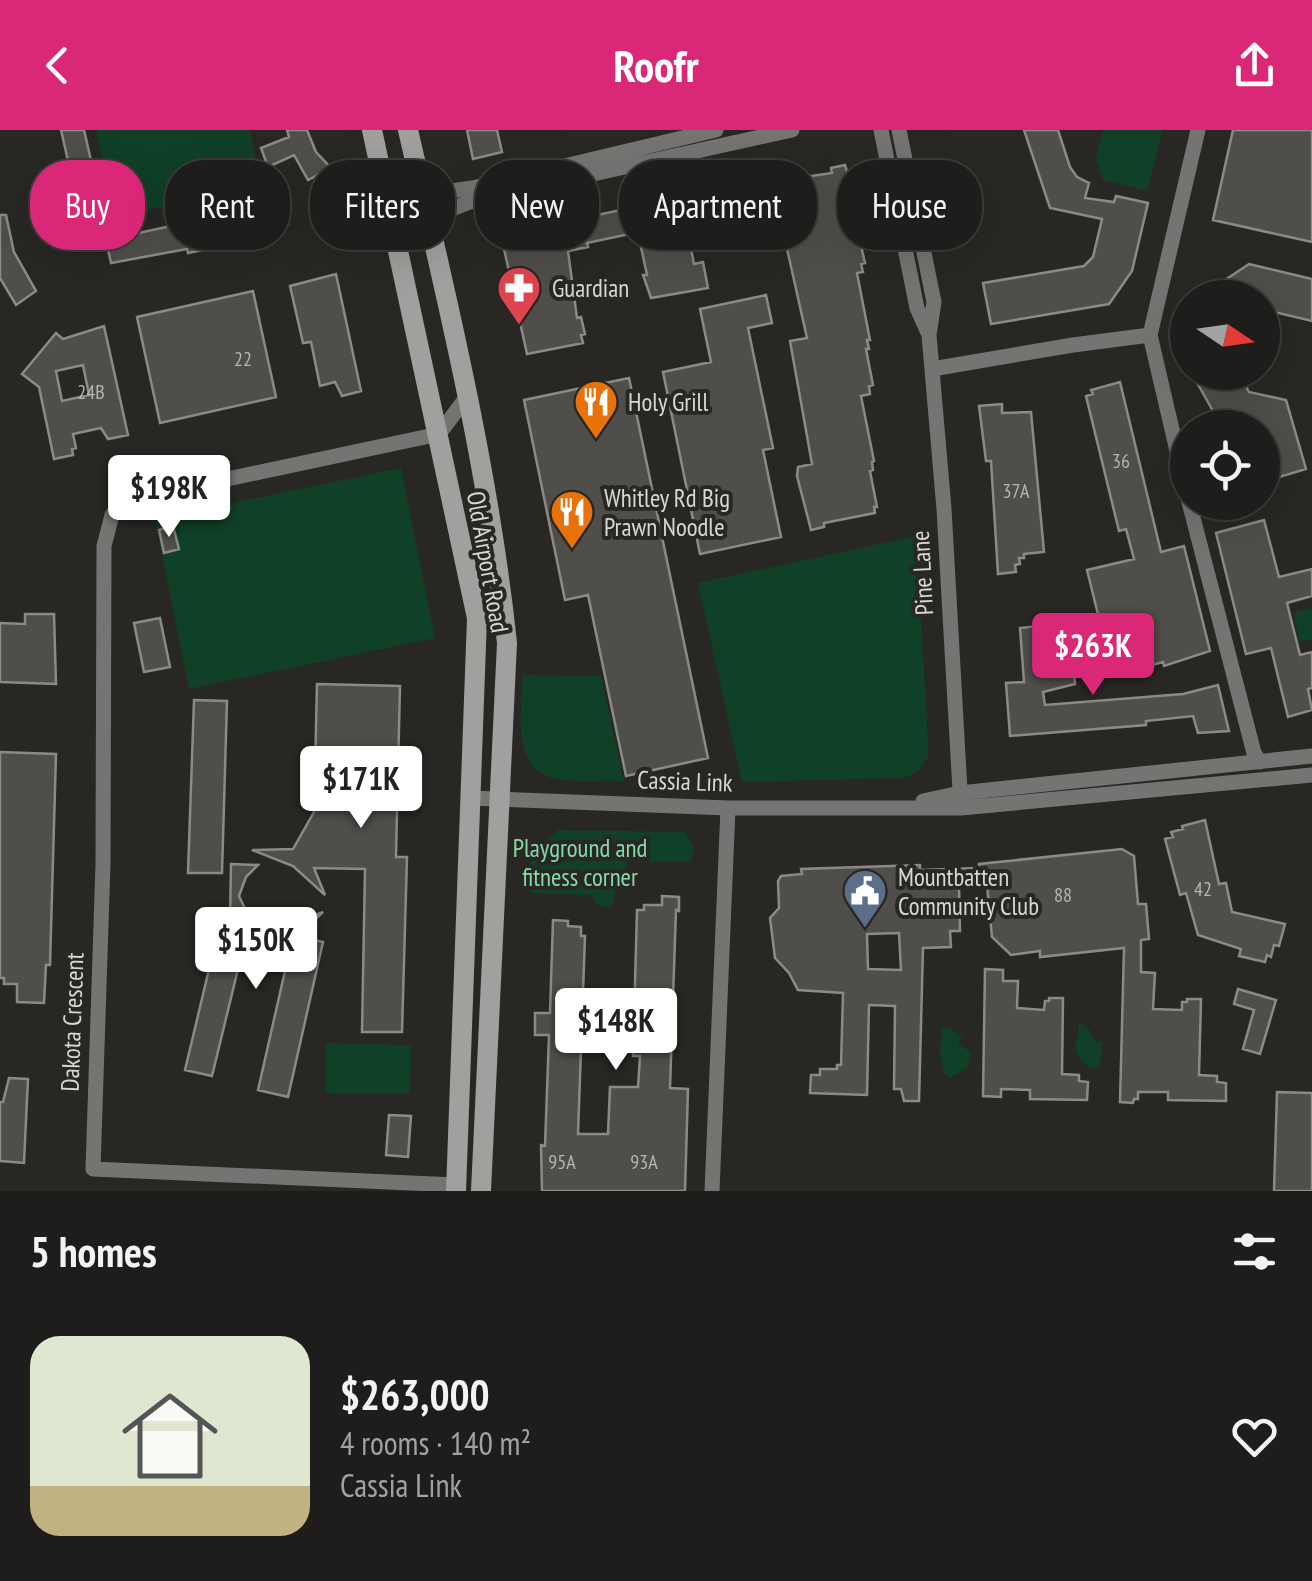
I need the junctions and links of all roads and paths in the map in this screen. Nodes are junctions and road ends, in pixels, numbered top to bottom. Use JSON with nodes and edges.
{"nodes":[{"id":1,"x":372,"y":130,"type":"edge"},
{"id":2,"x":408,"y":130,"type":"edge"},
{"id":3,"x":716,"y":130,"type":"edge"},
{"id":4,"x":792,"y":130,"type":"edge"},
{"id":5,"x":881,"y":130,"type":"edge"},
{"id":6,"x":899,"y":130,"type":"edge"},
{"id":7,"x":1198,"y":130,"type":"edge"},
{"id":8,"x":644,"y":145,"type":"edge"},
{"id":9,"x":414,"y":160,"type":"edge"},
{"id":10,"x":455,"y":190,"type":"edge"},
{"id":11,"x":455,"y":207,"type":"edge"},
{"id":12,"x":434,"y":250,"type":"edge"},
{"id":13,"x":929,"y":335,"type":"junction"},
{"id":14,"x":1150,"y":336,"type":"junction"},
{"id":15,"x":932,"y":369,"type":"junction"},
{"id":16,"x":466,"y":398,"type":"junction"},
{"id":17,"x":1170,"y":422,"type":"edge"},
{"id":18,"x":439,"y":434,"type":"junction"},
{"id":19,"x":1193,"y":520,"type":"edge"},
{"id":20,"x":1312,"y":756,"type":"edge"},
{"id":21,"x":1260,"y":762,"type":"junction"},
{"id":22,"x":1312,"y":775,"type":"edge"},
{"id":23,"x":469,"y":798,"type":"junction"},
{"id":24,"x":498,"y":799,"type":"junction"},
{"id":25,"x":960,"y":800,"type":"junction"},
{"id":26,"x":728,"y":808,"type":"junction"},
{"id":27,"x":456,"y":1188,"type":"edge"},
{"id":28,"x":481,"y":1191,"type":"edge"},
{"id":29,"x":712,"y":1191,"type":"edge"}],
"edges":[{"from":1,"to":18,"type":"main road","name":"Old Airport Road"},
{"from":2,"to":9,"type":"main road","name":"Old Airport Road"},
{"from":3,"to":8,"type":"street"},
{"from":4,"to":8,"type":"street"},
{"from":5,"to":13,"type":"street","name":"Pine Lane"},
{"from":6,"to":13,"type":"street","name":"Pine Lane"},
{"from":7,"to":14,"type":"street"},
{"from":8,"to":10,"type":"street"},
{"from":8,"to":11,"type":"street"},
{"from":12,"to":16,"type":"main road","name":"Old Airport Road"},
{"from":13,"to":15,"type":"street","name":"Pine Lane"},
{"from":14,"to":15,"type":"street"},
{"from":14,"to":17,"type":"street"},
{"from":15,"to":25,"type":"street","name":"Pine Lane"},
{"from":16,"to":18,"type":"street"},
{"from":16,"to":24,"type":"main road","name":"Old Airport Road"},
{"from":18,"to":23,"type":"main road","name":"Old Airport Road"},
{"from":18,"to":27,"type":"street","name":"Dakota Crescent"},
{"from":19,"to":21,"type":"street"},
{"from":20,"to":21,"type":"street","name":"Cassia Link"},
{"from":21,"to":25,"type":"street","name":"Cassia Link"},
{"from":22,"to":25,"type":"street","name":"Cassia Link"},
{"from":23,"to":24,"type":"street","name":"Cassia Link"},
{"from":23,"to":27,"type":"main road","name":"Old Airport Road"},
{"from":24,"to":26,"type":"street","name":"Cassia Link"},
{"from":24,"to":28,"type":"main road","name":"Old Airport Road"},
{"from":25,"to":26,"type":"street","name":"Cassia Link"},
{"from":26,"to":29,"type":"street"}]}
